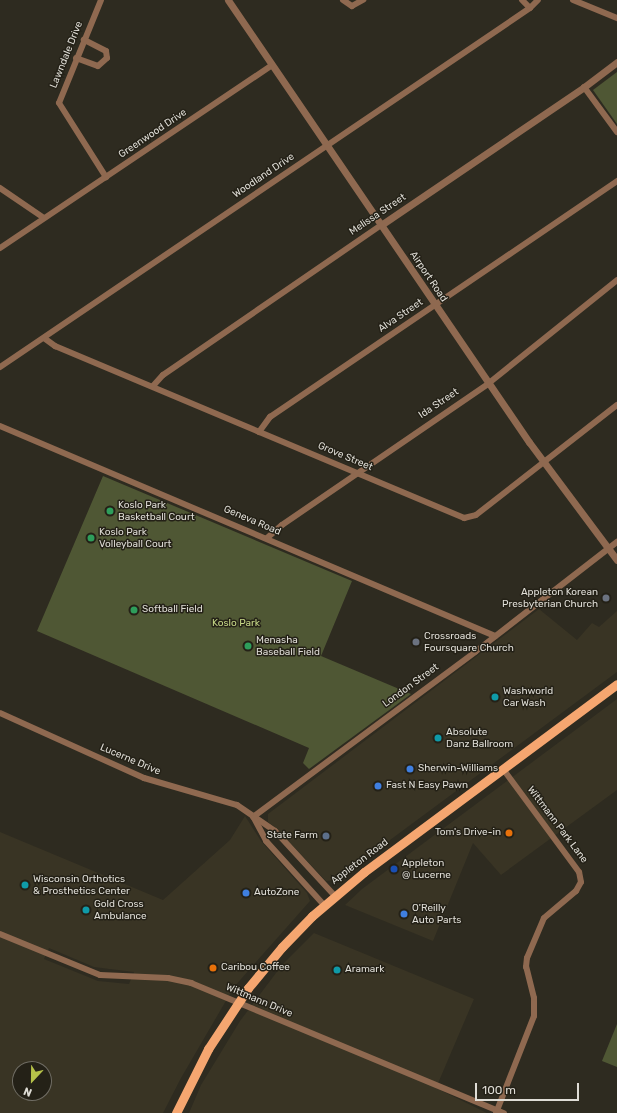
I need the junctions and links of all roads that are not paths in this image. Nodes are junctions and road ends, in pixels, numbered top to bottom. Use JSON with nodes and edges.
{"nodes":[{"id":1,"x":101,"y":0,"type":"edge"},
{"id":2,"x":228,"y":0,"type":"edge"},
{"id":3,"x":343,"y":0,"type":"edge"},
{"id":4,"x":363,"y":0,"type":"edge"},
{"id":5,"x":522,"y":0,"type":"edge"},
{"id":6,"x":538,"y":0,"type":"edge"},
{"id":7,"x":573,"y":0,"type":"edge"},
{"id":8,"x":530,"y":8,"type":"junction"},
{"id":9,"x":617,"y":18,"type":"edge"},
{"id":10,"x":84,"y":40,"type":"junction"},
{"id":11,"x":76,"y":58,"type":"junction"},
{"id":12,"x":617,"y":62,"type":"edge"},
{"id":13,"x":272,"y":65,"type":"junction"},
{"id":14,"x":584,"y":88,"type":"junction"},
{"id":15,"x":617,"y":132,"type":"edge"},
{"id":16,"x":327,"y":146,"type":"junction"},
{"id":17,"x":106,"y":177,"type":"junction"},
{"id":18,"x":617,"y":181,"type":"edge"},
{"id":19,"x":0,"y":188,"type":"edge"},
{"id":20,"x":44,"y":218,"type":"junction"},
{"id":21,"x":381,"y":225,"type":"junction"},
{"id":22,"x":0,"y":248,"type":"edge"},
{"id":23,"x":617,"y":280,"type":"edge"},
{"id":24,"x":434,"y":305,"type":"junction"},
{"id":25,"x":44,"y":338,"type":"junction"},
{"id":26,"x":0,"y":367,"type":"edge"},
{"id":27,"x":489,"y":383,"type":"junction"},
{"id":28,"x":153,"y":386,"type":"junction"},
{"id":29,"x":617,"y":405,"type":"edge"},
{"id":30,"x":0,"y":426,"type":"edge"},
{"id":31,"x":259,"y":432,"type":"junction"},
{"id":32,"x":543,"y":462,"type":"junction"},
{"id":33,"x":357,"y":472,"type":"junction"},
{"id":34,"x":267,"y":538,"type":"junction"},
{"id":35,"x":617,"y":542,"type":"edge"},
{"id":36,"x":608,"y":548,"type":"junction"},
{"id":37,"x":617,"y":560,"type":"edge"},
{"id":38,"x":495,"y":636,"type":"junction"},
{"id":39,"x":617,"y":684,"type":"edge"},
{"id":40,"x":0,"y":714,"type":"edge"},
{"id":41,"x":503,"y":769,"type":"junction"},
{"id":42,"x":253,"y":817,"type":"junction"},
{"id":43,"x":335,"y":896,"type":"junction"},
{"id":44,"x":324,"y":905,"type":"junction"},
{"id":45,"x":0,"y":934,"type":"edge"},
{"id":46,"x":238,"y":1003,"type":"junction"},
{"id":47,"x":496,"y":1111,"type":"edge"},
{"id":48,"x":176,"y":1113,"type":"edge"},
{"id":49,"x":504,"y":1113,"type":"edge"}],
"edges":[{"from":1,"to":10,"type":"street","name":"Lawndale Drive"},
{"from":2,"to":13,"type":"street","name":"Airport Road"},
{"from":3,"to":4,"type":"street"},
{"from":5,"to":8,"type":"street"},
{"from":6,"to":8,"type":"street","name":"Woodland Drive"},
{"from":7,"to":9,"type":"street"},
{"from":8,"to":16,"type":"street","name":"Woodland Drive"},
{"from":10,"to":11,"type":"street","name":"Lawndale Drive"},
{"from":10,"to":11,"type":"street"},
{"from":11,"to":17,"type":"street","name":"Lawndale Drive"},
{"from":12,"to":14,"type":"street","name":"Melissa Street"},
{"from":13,"to":16,"type":"street","name":"Airport Road"},
{"from":13,"to":17,"type":"street","name":"Greenwood Drive"},
{"from":14,"to":15,"type":"street"},
{"from":14,"to":21,"type":"street","name":"Melissa Street"},
{"from":16,"to":21,"type":"street","name":"Airport Road"},
{"from":16,"to":25,"type":"street","name":"Woodland Drive"},
{"from":17,"to":20,"type":"street","name":"Greenwood Drive"},
{"from":18,"to":24,"type":"street","name":"Alva Street"},
{"from":19,"to":20,"type":"street"},
{"from":20,"to":22,"type":"street","name":"Greenwood Drive"},
{"from":21,"to":24,"type":"street","name":"Airport Road"},
{"from":21,"to":28,"type":"street","name":"Melissa Street"},
{"from":23,"to":27,"type":"street","name":"Ida Street"},
{"from":24,"to":27,"type":"street","name":"Airport Road"},
{"from":24,"to":31,"type":"street","name":"Alva Street"},
{"from":25,"to":26,"type":"street","name":"Woodland Drive"},
{"from":25,"to":28,"type":"street","name":"Grove Street"},
{"from":27,"to":32,"type":"street","name":"Airport Road"},
{"from":27,"to":33,"type":"street","name":"Ida Street"},
{"from":28,"to":31,"type":"street","name":"Grove Street"},
{"from":29,"to":32,"type":"street","name":"Grove Street"},
{"from":30,"to":34,"type":"street","name":"Geneva Road"},
{"from":31,"to":33,"type":"street","name":"Grove Street"},
{"from":32,"to":33,"type":"street","name":"Grove Street"},
{"from":32,"to":36,"type":"street","name":"Airport Road"},
{"from":33,"to":34,"type":"street","name":"Ida Street"},
{"from":34,"to":38,"type":"street","name":"Geneva Road"},
{"from":35,"to":36,"type":"street","name":"London Street"},
{"from":36,"to":37,"type":"street","name":"Airport Road"},
{"from":36,"to":38,"type":"street","name":"London Street"},
{"from":38,"to":42,"type":"street","name":"London Street"},
{"from":39,"to":41,"type":"main road","name":"Appleton Road"},
{"from":40,"to":42,"type":"street","name":"Lucerne Drive"},
{"from":41,"to":43,"type":"main road","name":"Appleton Road"},
{"from":41,"to":47,"type":"street","name":"Wittmann Park Lane"},
{"from":42,"to":43,"type":"street","name":"Lucerne Drive"},
{"from":42,"to":44,"type":"street","name":"Lucerne Drive"},
{"from":43,"to":44,"type":"main road","name":"Appleton Road"},
{"from":44,"to":46,"type":"main road","name":"Appleton Road"},
{"from":45,"to":46,"type":"street","name":"Wittmann Drive"},
{"from":46,"to":47,"type":"street","name":"Wittmann Drive"},
{"from":46,"to":48,"type":"main road","name":"Appleton Road"},
{"from":47,"to":49,"type":"street","name":"Wittmann Drive"}]}
